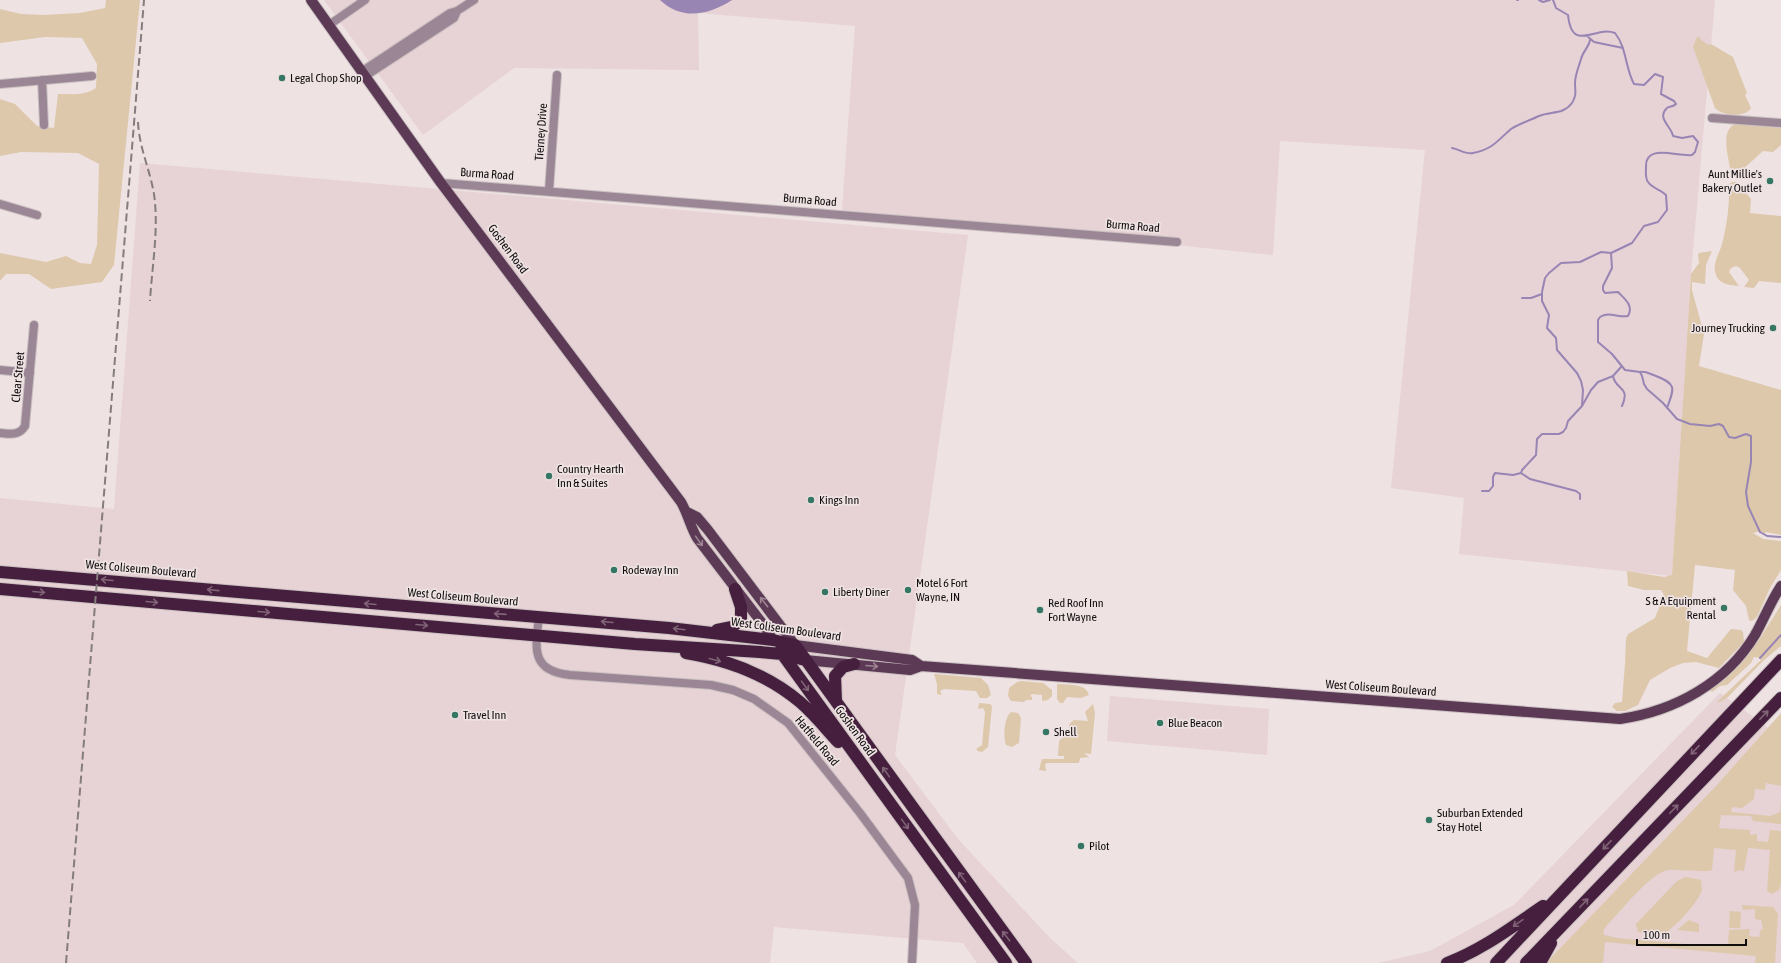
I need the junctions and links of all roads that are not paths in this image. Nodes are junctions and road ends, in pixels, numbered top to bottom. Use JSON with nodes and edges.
{"nodes":[{"id":1,"x":311,"y":0,"type":"edge"},
{"id":2,"x":365,"y":0,"type":"edge"},
{"id":3,"x":474,"y":0,"type":"edge"},
{"id":4,"x":329,"y":25,"type":"junction"},
{"id":5,"x":363,"y":74,"type":"junction"},
{"id":6,"x":557,"y":75,"type":"dead end"},
{"id":7,"x":92,"y":76,"type":"dead end"},
{"id":8,"x":42,"y":80,"type":"junction"},
{"id":9,"x":0,"y":84,"type":"edge"},
{"id":10,"x":1712,"y":118,"type":"dead end"},
{"id":11,"x":1781,"y":123,"type":"edge"},
{"id":12,"x":44,"y":125,"type":"dead end"},
{"id":13,"x":441,"y":183,"type":"junction"},
{"id":14,"x":549,"y":190,"type":"junction"},
{"id":15,"x":0,"y":204,"type":"edge"},
{"id":16,"x":37,"y":215,"type":"dead end"},
{"id":17,"x":1177,"y":242,"type":"dead end"},
{"id":18,"x":34,"y":325,"type":"dead end"},
{"id":19,"x":0,"y":370,"type":"edge"},
{"id":20,"x":30,"y":373,"type":"junction"},
{"id":21,"x":0,"y":433,"type":"edge"},
{"id":22,"x":687,"y":512,"type":"junction"},
{"id":23,"x":0,"y":572,"type":"edge"},
{"id":24,"x":1781,"y":586,"type":"edge"},
{"id":25,"x":0,"y":589,"type":"edge"},
{"id":26,"x":735,"y":589,"type":"junction"},
{"id":27,"x":539,"y":617,"type":"junction"},
{"id":28,"x":700,"y":632,"type":"junction"},
{"id":29,"x":537,"y":636,"type":"junction"},
{"id":30,"x":773,"y":640,"type":"junction"},
{"id":31,"x":635,"y":644,"type":"junction"},
{"id":32,"x":795,"y":645,"type":"junction"},
{"id":33,"x":782,"y":654,"type":"junction"},
{"id":34,"x":805,"y":660,"type":"junction"},
{"id":35,"x":1781,"y":660,"type":"edge"},
{"id":36,"x":854,"y":664,"type":"junction"},
{"id":37,"x":921,"y":666,"type":"junction"},
{"id":38,"x":1781,"y":698,"type":"edge"},
{"id":39,"x":837,"y":704,"type":"junction"},
{"id":40,"x":874,"y":781,"type":"junction"},
{"id":41,"x":1562,"y":893,"type":"junction"},
{"id":42,"x":1557,"y":931,"type":"junction"},
{"id":43,"x":983,"y":932,"type":"junction"},
{"id":44,"x":912,"y":963,"type":"edge"},
{"id":45,"x":1001,"y":963,"type":"edge"},
{"id":46,"x":1006,"y":963,"type":"edge"},
{"id":47,"x":1026,"y":963,"type":"edge"},
{"id":48,"x":1447,"y":963,"type":"edge"},
{"id":49,"x":1496,"y":963,"type":"edge"},
{"id":50,"x":1526,"y":963,"type":"edge"},
{"id":51,"x":1540,"y":963,"type":"edge"}],
"edges":[{"from":1,"to":4,"type":"main road","name":"Goshen Road"},
{"from":2,"to":4,"type":"street"},
{"from":3,"to":5,"type":"street"},
{"from":4,"to":5,"type":"main road","name":"Goshen Road"},
{"from":5,"to":13,"type":"main road","name":"Goshen Road"},
{"from":6,"to":14,"type":"street","name":"Tierney Drive"},
{"from":7,"to":8,"type":"street"},
{"from":8,"to":9,"type":"street"},
{"from":8,"to":12,"type":"street"},
{"from":10,"to":11,"type":"street"},
{"from":13,"to":14,"type":"street","name":"Burma Road"},
{"from":13,"to":22,"type":"main road","name":"Goshen Road"},
{"from":14,"to":17,"type":"street","name":"Burma Road"},
{"from":15,"to":16,"type":"street"},
{"from":18,"to":20,"type":"street","name":"Clear Street"},
{"from":19,"to":20,"type":"street"},
{"from":20,"to":21,"type":"street","name":"Clear Street"},
{"from":22,"to":26,"type":"main road","name":"Goshen Road","one_way":true},
{"from":32,"to":22,"type":"main road","name":"Goshen Road","one_way":true},
{"from":27,"to":23,"type":"highway","name":"West Coliseum Boulevard","one_way":true},
{"from":24,"to":37,"type":"main road","name":"West Coliseum Boulevard"},
{"from":25,"to":29,"type":"highway","name":"West Coliseum Boulevard","one_way":true},
{"from":26,"to":28,"type":"highway"},
{"from":26,"to":30,"type":"main road","name":"Goshen Road"},
{"from":28,"to":27,"type":"highway","name":"West Coliseum Boulevard","one_way":true},
{"from":27,"to":29,"type":"street"},
{"from":28,"to":30,"type":"highway","name":"West Coliseum Boulevard"},
{"from":29,"to":31,"type":"highway","name":"West Coliseum Boulevard"},
{"from":29,"to":44,"type":"street","name":"Hatfield Road"},
{"from":30,"to":32,"type":"highway","name":"West Coliseum Boulevard"},
{"from":30,"to":33,"type":"highway","name":"Goshen Road"},
{"from":31,"to":33,"type":"highway","name":"West Coliseum Boulevard"},
{"from":31,"to":40,"type":"highway","one_way":true},
{"from":32,"to":34,"type":"highway"},
{"from":32,"to":37,"type":"main road","name":"West Coliseum Boulevard"},
{"from":33,"to":34,"type":"highway","name":"West Coliseum Boulevard"},
{"from":33,"to":40,"type":"highway","name":"Goshen Road","one_way":true},
{"from":34,"to":36,"type":"main road","name":"West Coliseum Boulevard"},
{"from":34,"to":39,"type":"highway"},
{"from":35,"to":41,"type":"highway","one_way":true},
{"from":36,"to":37,"type":"main road","name":"West Coliseum Boulevard","one_way":true},
{"from":36,"to":39,"type":"highway"},
{"from":42,"to":38,"type":"highway","one_way":true},
{"from":47,"to":39,"type":"highway","one_way":true},
{"from":40,"to":43,"type":"highway","name":"Goshen Road","one_way":true},
{"from":41,"to":48,"type":"highway","one_way":true},
{"from":41,"to":49,"type":"highway"},
{"from":42,"to":50,"type":"highway"},
{"from":42,"to":51,"type":"highway"},
{"from":43,"to":45,"type":"highway"},
{"from":43,"to":46,"type":"highway","name":"Goshen Road"}]}
